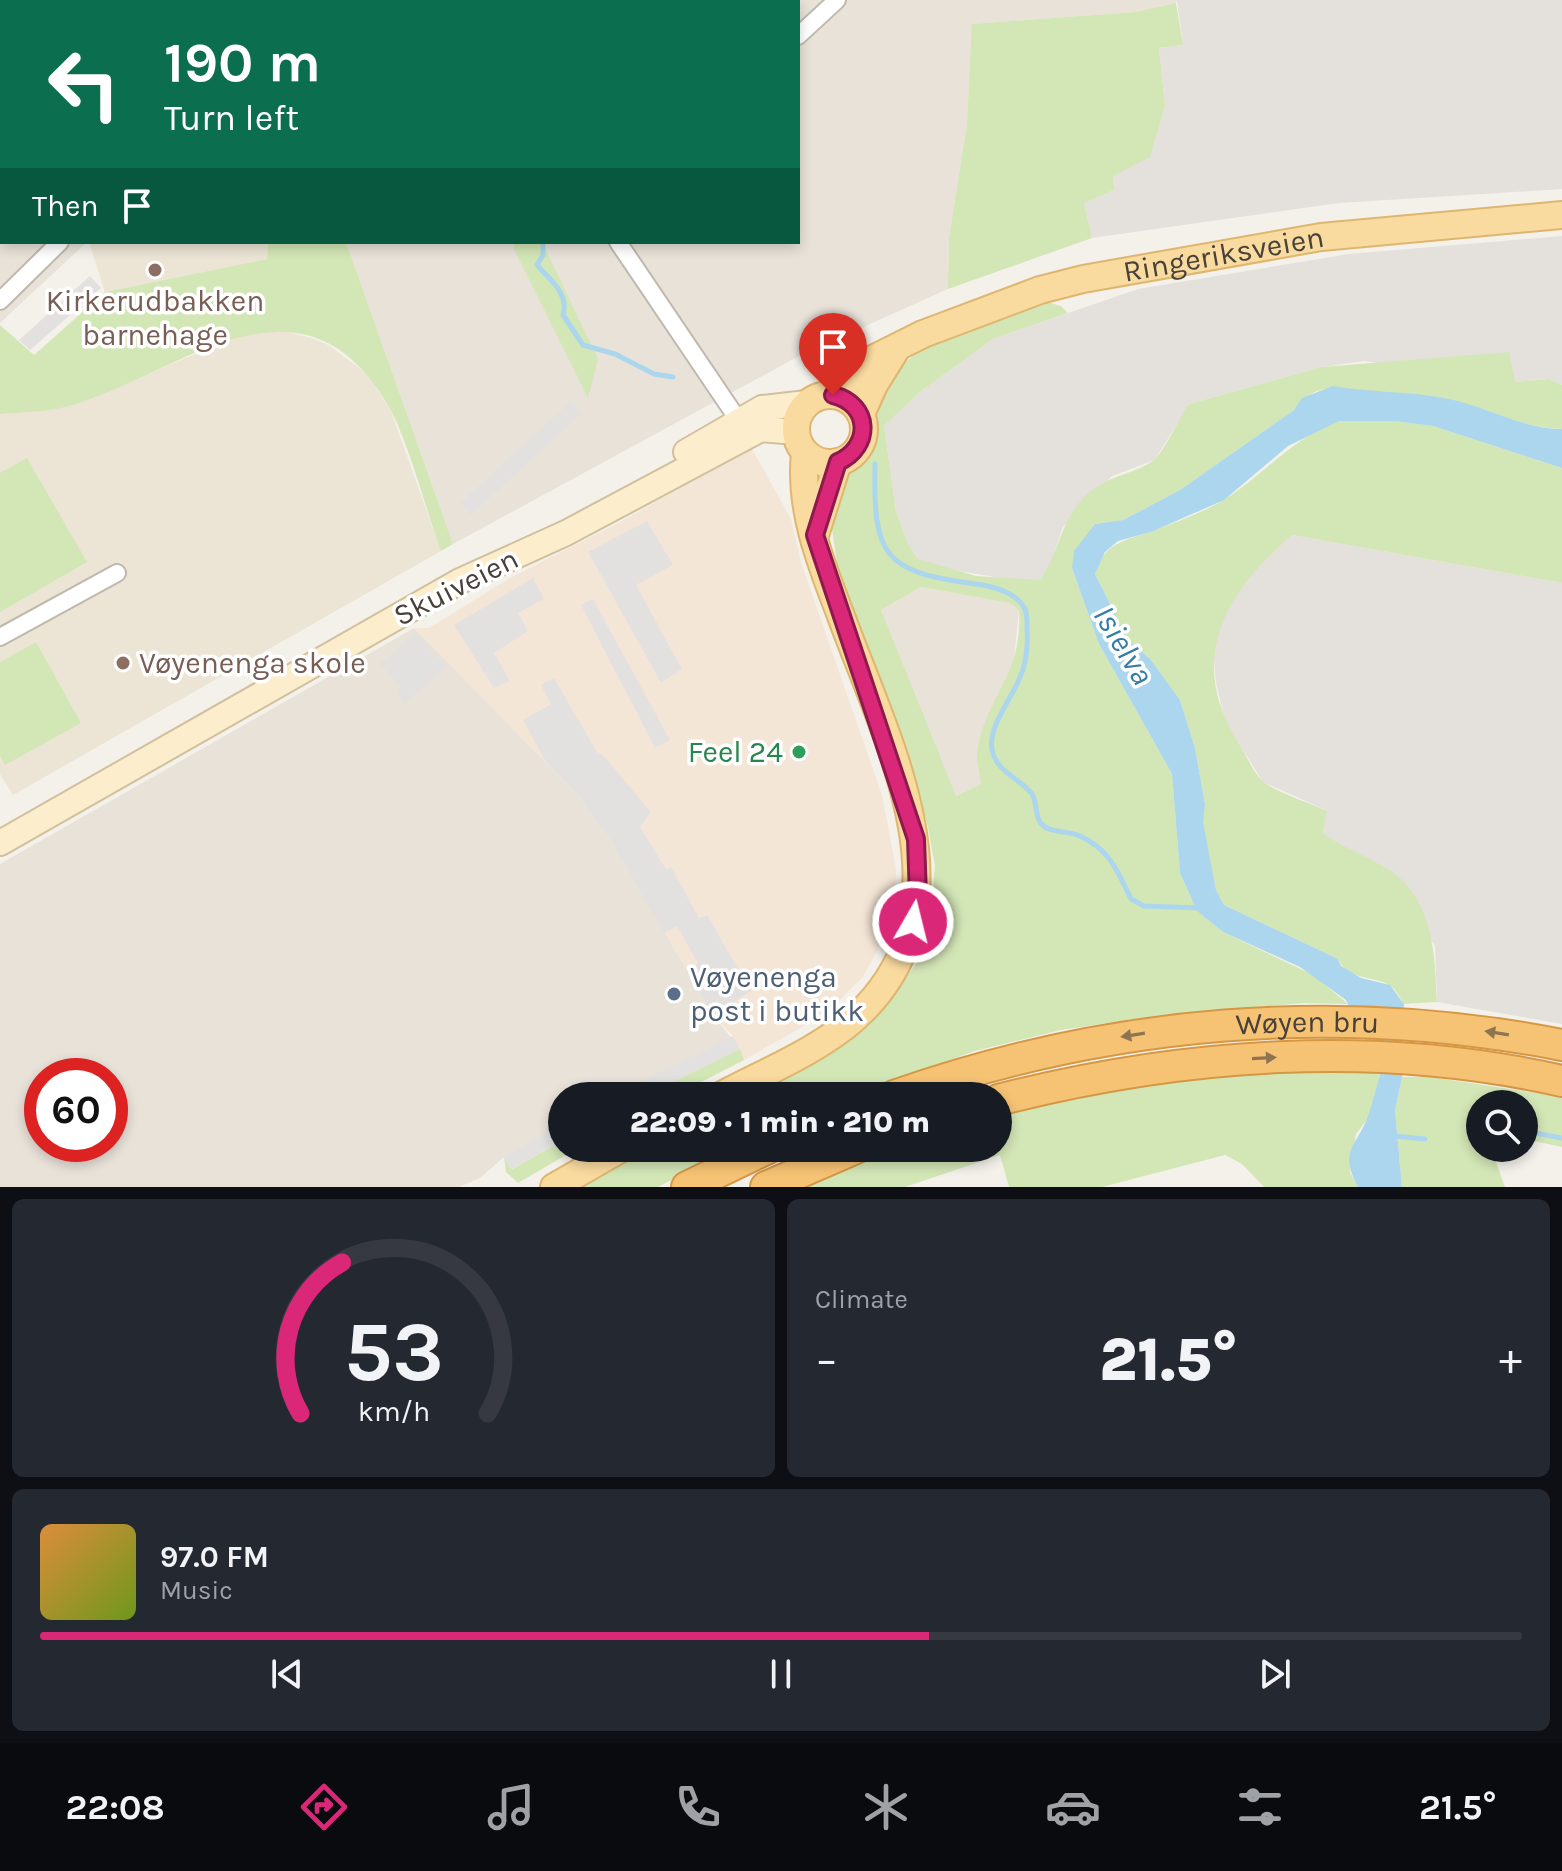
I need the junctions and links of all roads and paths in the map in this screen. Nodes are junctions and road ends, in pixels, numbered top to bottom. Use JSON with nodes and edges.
{"nodes":[{"id":1,"x":837,"y":0,"type":"edge"},
{"id":2,"x":800,"y":34,"type":"edge"},
{"id":3,"x":1562,"y":215,"type":"edge"},
{"id":4,"x":58,"y":244,"type":"edge"},
{"id":5,"x":619,"y":244,"type":"edge"},
{"id":6,"x":0,"y":301,"type":"edge"},
{"id":7,"x":897,"y":348,"type":"junction"},
{"id":8,"x":833,"y":395,"type":"junction"},
{"id":9,"x":807,"y":403,"type":"junction"},
{"id":10,"x":861,"y":414,"type":"junction"},
{"id":11,"x":744,"y":427,"type":"junction"},
{"id":12,"x":800,"y":442,"type":"junction"},
{"id":13,"x":838,"y":462,"type":"junction"},
{"id":14,"x":815,"y":535,"type":"junction"},
{"id":15,"x":117,"y":573,"type":"dead end"},
{"id":16,"x":0,"y":637,"type":"edge"},
{"id":17,"x":0,"y":843,"type":"edge"},
{"id":18,"x":1562,"y":1045,"type":"edge"},
{"id":19,"x":1562,"y":1081,"type":"edge"},
{"id":20,"x":746,"y":1082,"type":"edge"},
{"id":21,"x":942,"y":1082,"type":"edge"},
{"id":22,"x":1012,"y":1096,"type":"edge"},
{"id":23,"x":598,"y":1162,"type":"edge"},
{"id":24,"x":739,"y":1162,"type":"edge"},
{"id":25,"x":824,"y":1162,"type":"edge"},
{"id":26,"x":554,"y":1187,"type":"edge"},
{"id":27,"x":687,"y":1187,"type":"edge"},
{"id":28,"x":766,"y":1187,"type":"edge"}],
"edges":[{"from":1,"to":2,"type":"street"},
{"from":3,"to":7,"type":"main road","name":"Ringeriksveien"},
{"from":4,"to":6,"type":"street"},
{"from":5,"to":11,"type":"street"},
{"from":7,"to":8,"type":"main road","name":"Ringeriksveien"},
{"from":7,"to":10,"type":"main road"},
{"from":8,"to":9,"type":"main road"},
{"from":8,"to":10,"type":"main road"},
{"from":9,"to":11,"type":"main road","name":"Skuiveien"},
{"from":9,"to":12,"type":"main road"},
{"from":10,"to":13,"type":"main road"},
{"from":11,"to":12,"type":"main road","name":"Skuiveien"},
{"from":11,"to":17,"type":"main road","name":"Skuiveien"},
{"from":12,"to":13,"type":"main road"},
{"from":12,"to":14,"type":"main road"},
{"from":13,"to":14,"type":"main road"},
{"from":14,"to":20,"type":"main road"},
{"from":15,"to":16,"type":"street"},
{"from":18,"to":21,"type":"highway","name":"Wøyen bru","one_way":true},
{"from":22,"to":19,"type":"highway","name":"Wøyen bru","one_way":true},
{"from":23,"to":26,"type":"main road"},
{"from":24,"to":27,"type":"highway"},
{"from":25,"to":28,"type":"highway"}]}
